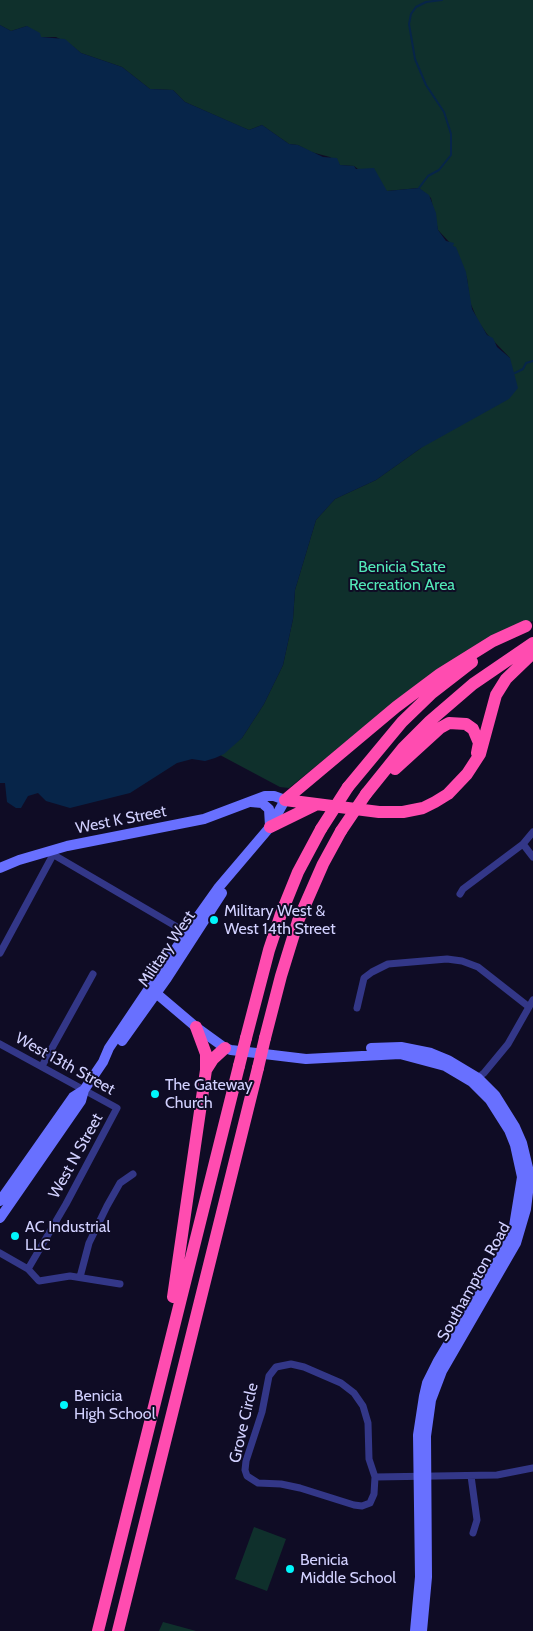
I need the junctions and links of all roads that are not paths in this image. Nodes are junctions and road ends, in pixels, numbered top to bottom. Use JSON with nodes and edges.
{"nodes":[{"id":1,"x":530,"y":623,"type":"edge"},
{"id":2,"x":533,"y":643,"type":"edge"},
{"id":3,"x":533,"y":653,"type":"edge"},
{"id":4,"x":476,"y":760,"type":"junction"},
{"id":5,"x":366,"y":794,"type":"junction"},
{"id":6,"x":285,"y":800,"type":"junction"},
{"id":7,"x":248,"y":802,"type":"junction"},
{"id":8,"x":317,"y":804,"type":"junction"},
{"id":9,"x":270,"y":827,"type":"junction"},
{"id":10,"x":533,"y":832,"type":"edge"},
{"id":11,"x":523,"y":844,"type":"junction"},
{"id":12,"x":54,"y":852,"type":"junction"},
{"id":13,"x":533,"y":857,"type":"edge"},
{"id":14,"x":0,"y":868,"type":"edge"},
{"id":15,"x":460,"y":894,"type":"dead end"},
{"id":16,"x":190,"y":935,"type":"junction"},
{"id":17,"x":0,"y":953,"type":"edge"},
{"id":18,"x":93,"y":974,"type":"dead end"},
{"id":19,"x":154,"y":990,"type":"junction"},
{"id":20,"x":531,"y":1004,"type":"edge"},
{"id":21,"x":357,"y":1008,"type":"dead end"},
{"id":22,"x":196,"y":1027,"type":"junction"},
{"id":23,"x":1,"y":1047,"type":"edge"},
{"id":24,"x":225,"y":1048,"type":"junction"},
{"id":25,"x":42,"y":1066,"type":"junction"},
{"id":26,"x":206,"y":1070,"type":"junction"},
{"id":27,"x":475,"y":1080,"type":"junction"},
{"id":28,"x":84,"y":1090,"type":"junction"},
{"id":29,"x":117,"y":1108,"type":"joint"},
{"id":30,"x":133,"y":1174,"type":"dead end"},
{"id":31,"x":528,"y":1176,"type":"edge"},
{"id":32,"x":0,"y":1201,"type":"edge"},
{"id":33,"x":0,"y":1218,"type":"edge"},
{"id":34,"x":0,"y":1253,"type":"edge"},
{"id":35,"x":28,"y":1269,"type":"junction"},
{"id":36,"x":80,"y":1276,"type":"junction"},
{"id":37,"x":120,"y":1284,"type":"dead end"},
{"id":38,"x":154,"y":1406,"type":"junction"},
{"id":39,"x":533,"y":1468,"type":"edge"},
{"id":40,"x":423,"y":1476,"type":"junction"},
{"id":41,"x":471,"y":1476,"type":"junction"},
{"id":42,"x":375,"y":1477,"type":"junction"},
{"id":43,"x":473,"y":1533,"type":"dead end"},
{"id":44,"x":98,"y":1631,"type":"edge"},
{"id":45,"x":118,"y":1631,"type":"edge"},
{"id":46,"x":415,"y":1631,"type":"edge"},
{"id":47,"x":422,"y":1631,"type":"edge"}],
"edges":[{"from":1,"to":6,"type":"highway"},
{"from":1,"to":38,"type":"highway","bridge":true},
{"from":2,"to":5,"type":"highway"},
{"from":3,"to":4,"type":"highway"},
{"from":4,"to":5,"type":"highway"},
{"from":4,"to":8,"type":"highway"},
{"from":5,"to":45,"type":"highway","bridge":true},
{"from":6,"to":7,"type":"street","name":"West K Street"},
{"from":6,"to":8,"type":"highway"},
{"from":6,"to":9,"type":"street","name":"Military West"},
{"from":7,"to":9,"type":"street"},
{"from":7,"to":12,"type":"street","name":"West K Street"},
{"from":8,"to":9,"type":"highway"},
{"from":9,"to":16,"type":"street","name":"Military West"},
{"from":10,"to":11,"type":"street"},
{"from":11,"to":13,"type":"street"},
{"from":11,"to":15,"type":"street"},
{"from":12,"to":14,"type":"street","name":"West K Street"},
{"from":12,"to":16,"type":"street"},
{"from":12,"to":17,"type":"street"},
{"from":16,"to":19,"type":"street","name":"Military West"},
{"from":18,"to":25,"type":"street"},
{"from":19,"to":22,"type":"street","name":"Southampton Road"},
{"from":19,"to":28,"type":"street","name":"Military West"},
{"from":20,"to":21,"type":"street"},
{"from":20,"to":27,"type":"street"},
{"from":22,"to":24,"type":"street","name":"Southampton Road"},
{"from":22,"to":26,"type":"highway"},
{"from":23,"to":25,"type":"street","name":"West 13th Street"},
{"from":24,"to":26,"type":"highway"},
{"from":24,"to":27,"type":"street","name":"Southampton Road"},
{"from":25,"to":28,"type":"street","name":"West 13th Street"},
{"from":26,"to":38,"type":"highway"},
{"from":27,"to":31,"type":"street","name":"Southampton Road"},
{"from":28,"to":29,"type":"street","name":"West 13th Street"},
{"from":28,"to":32,"type":"street","name":"Military West"},
{"from":28,"to":33,"type":"street","name":"Military West"},
{"from":29,"to":35,"type":"street","name":"West N Street"},
{"from":30,"to":36,"type":"street"},
{"from":31,"to":40,"type":"street","name":"Southampton Road"},
{"from":34,"to":35,"type":"street"},
{"from":35,"to":36,"type":"street"},
{"from":36,"to":37,"type":"street"},
{"from":38,"to":44,"type":"highway"},
{"from":39,"to":41,"type":"street"},
{"from":40,"to":41,"type":"street"},
{"from":40,"to":42,"type":"street"},
{"from":40,"to":46,"type":"street","name":"Southampton Road"},
{"from":40,"to":47,"type":"street","name":"Southampton Road"},
{"from":41,"to":43,"type":"street"},
{"from":42,"to":42,"type":"street","name":"Grove Circle"}]}
